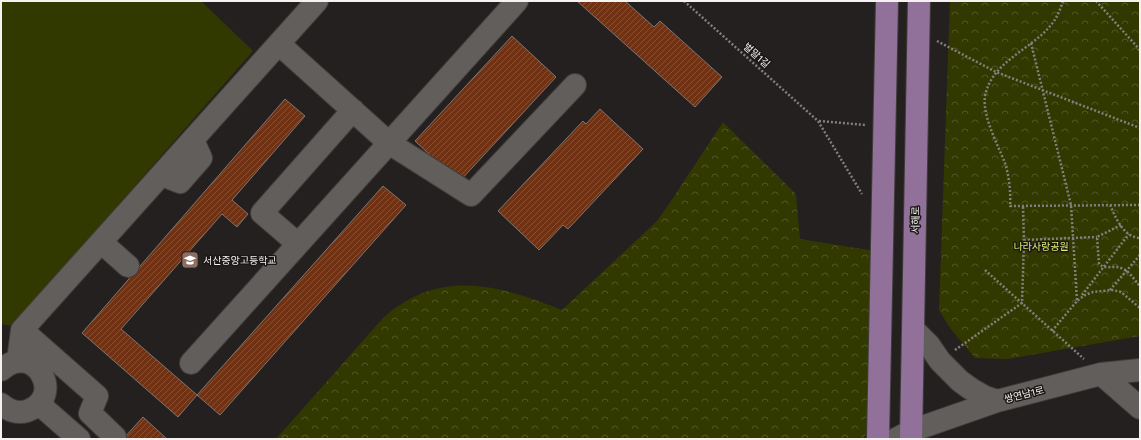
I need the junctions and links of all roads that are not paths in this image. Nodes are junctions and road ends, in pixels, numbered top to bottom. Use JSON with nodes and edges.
{"nodes":[{"id":1,"x":317,"y":1,"type":"edge"},
{"id":2,"x":517,"y":1,"type":"edge"},
{"id":3,"x":887,"y":1,"type":"edge"},
{"id":4,"x":919,"y":1,"type":"edge"},
{"id":5,"x":278,"y":44,"type":"junction"},
{"id":6,"x":575,"y":85,"type":"dead end"},
{"id":7,"x":353,"y":110,"type":"junction"},
{"id":8,"x":389,"y":143,"type":"junction"},
{"id":9,"x":101,"y":242,"type":"junction"},
{"id":10,"x":298,"y":244,"type":"junction"},
{"id":11,"x":128,"y":266,"type":"dead end"},
{"id":12,"x":913,"y":329,"type":"junction"},
{"id":13,"x":22,"y":330,"type":"junction"},
{"id":14,"x":190,"y":363,"type":"dead end"},
{"id":15,"x":9,"y":366,"type":"edge"},
{"id":16,"x":1140,"y":370,"type":"edge"},
{"id":17,"x":1101,"y":374,"type":"junction"},
{"id":18,"x":997,"y":401,"type":"junction"},
{"id":19,"x":1,"y":404,"type":"edge"},
{"id":20,"x":39,"y":404,"type":"junction"},
{"id":21,"x":1140,"y":408,"type":"edge"},
{"id":22,"x":116,"y":436,"type":"edge"},
{"id":23,"x":906,"y":436,"type":"edge"},
{"id":24,"x":79,"y":439,"type":"edge"},
{"id":25,"x":878,"y":439,"type":"edge"}],
"edges":[{"from":1,"to":5,"type":"street"},
{"from":2,"to":8,"type":"street"},
{"from":3,"to":25,"type":"main road"},
{"from":4,"to":12,"type":"main road","name":"서해로"},
{"from":5,"to":7,"type":"street"},
{"from":5,"to":9,"type":"street"},
{"from":6,"to":8,"type":"street"},
{"from":7,"to":8,"type":"street"},
{"from":7,"to":10,"type":"street"},
{"from":8,"to":10,"type":"street"},
{"from":9,"to":11,"type":"street"},
{"from":9,"to":13,"type":"street"},
{"from":10,"to":14,"type":"street"},
{"from":12,"to":18,"type":"street"},
{"from":12,"to":23,"type":"main road","name":"서해로"},
{"from":13,"to":15,"type":"street"},
{"from":13,"to":22,"type":"street"},
{"from":15,"to":20,"type":"street"},
{"from":16,"to":17,"type":"street","name":"쌍연남1로"},
{"from":17,"to":18,"type":"street","name":"쌍연남1로"},
{"from":17,"to":21,"type":"street"},
{"from":18,"to":23,"type":"street","name":"쌍연남1로"},
{"from":19,"to":20,"type":"street"},
{"from":20,"to":24,"type":"street"}]}
